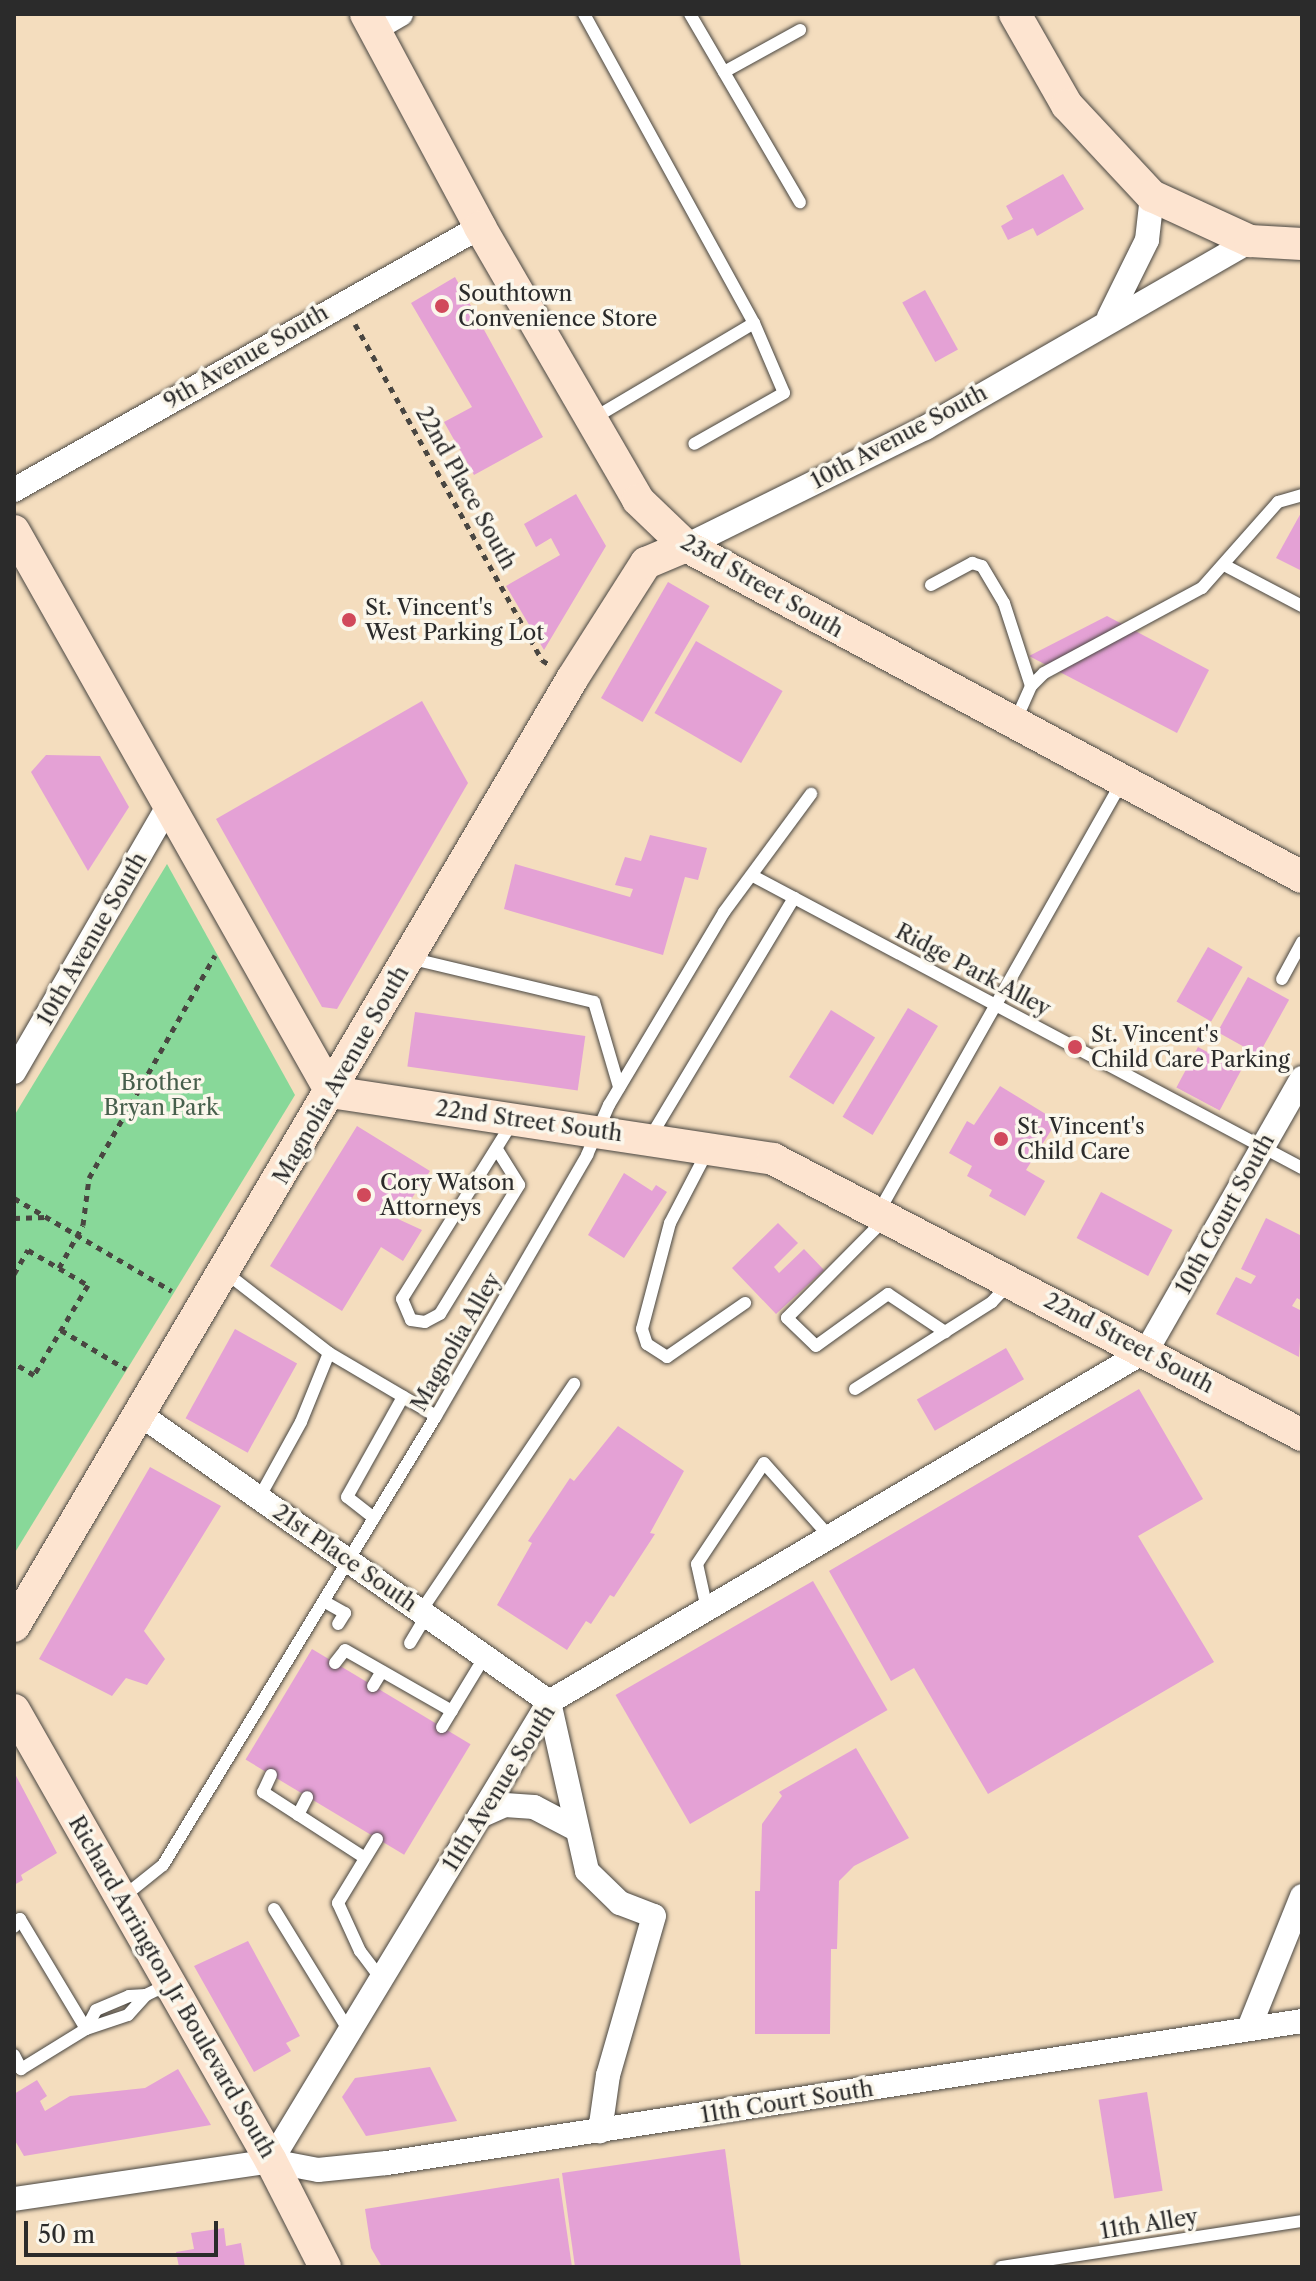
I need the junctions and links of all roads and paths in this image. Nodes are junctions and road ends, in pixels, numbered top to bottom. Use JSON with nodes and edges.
{"nodes":[{"id":1,"x":584,"y":14,"type":"edge"},
{"id":2,"x":690,"y":14,"type":"edge"},
{"id":3,"x":1015,"y":14,"type":"edge"},
{"id":4,"x":381,"y":19,"type":"edge"},
{"id":5,"x":800,"y":30,"type":"dead end"},
{"id":6,"x":724,"y":72,"type":"junction"},
{"id":7,"x":1152,"y":196,"type":"junction"},
{"id":8,"x":800,"y":202,"type":"dead end"},
{"id":9,"x":480,"y":227,"type":"junction"},
{"id":10,"x":1250,"y":241,"type":"junction"},
{"id":11,"x":1302,"y":244,"type":"edge"},
{"id":12,"x":343,"y":302,"type":"junction"},
{"id":13,"x":1108,"y":319,"type":"junction"},
{"id":14,"x":754,"y":323,"type":"junction"},
{"id":15,"x":591,"y":419,"type":"junction"},
{"id":16,"x":694,"y":444,"type":"dead end"},
{"id":17,"x":14,"y":490,"type":"edge"},
{"id":18,"x":1302,"y":495,"type":"edge"},
{"id":19,"x":14,"y":531,"type":"edge"},
{"id":20,"x":686,"y":546,"type":"junction"},
{"id":21,"x":1226,"y":566,"type":"junction"},
{"id":22,"x":931,"y":585,"type":"dead end"},
{"id":23,"x":1302,"y":606,"type":"edge"},
{"id":24,"x":572,"y":679,"type":"junction"},
{"id":25,"x":1031,"y":686,"type":"junction"},
{"id":26,"x":1014,"y":724,"type":"junction"},
{"id":27,"x":1123,"y":780,"type":"junction"},
{"id":28,"x":811,"y":794,"type":"dead end"},
{"id":29,"x":168,"y":806,"type":"junction"},
{"id":30,"x":753,"y":876,"type":"junction"},
{"id":31,"x":1302,"y":877,"type":"edge"},
{"id":32,"x":794,"y":898,"type":"junction"},
{"id":33,"x":1302,"y":942,"type":"edge"},
{"id":34,"x":215,"y":955,"type":"dead end"},
{"id":35,"x":409,"y":958,"type":"junction"},
{"id":36,"x":1282,"y":979,"type":"dead end"},
{"id":37,"x":998,"y":1006,"type":"junction"},
{"id":38,"x":14,"y":1072,"type":"edge"},
{"id":39,"x":1302,"y":1078,"type":"edge"},
{"id":40,"x":619,"y":1087,"type":"junction"},
{"id":41,"x":331,"y":1092,"type":"junction"},
{"id":42,"x":514,"y":1120,"type":"junction"},
{"id":43,"x":596,"y":1130,"type":"junction"},
{"id":44,"x":650,"y":1139,"type":"junction"},
{"id":45,"x":1263,"y":1147,"type":"junction"},
{"id":46,"x":709,"y":1149,"type":"junction"},
{"id":47,"x":498,"y":1151,"type":"junction"},
{"id":48,"x":1302,"y":1168,"type":"edge"},
{"id":49,"x":14,"y":1198,"type":"edge"},
{"id":50,"x":882,"y":1215,"type":"junction"},
{"id":51,"x":47,"y":1217,"type":"junction"},
{"id":52,"x":14,"y":1218,"type":"edge"},
{"id":53,"x":77,"y":1236,"type":"junction"},
{"id":54,"x":59,"y":1268,"type":"junction"},
{"id":55,"x":225,"y":1272,"type":"junction"},
{"id":56,"x":14,"y":1274,"type":"edge"},
{"id":57,"x":1012,"y":1282,"type":"junction"},
{"id":58,"x":172,"y":1291,"type":"dead end"},
{"id":59,"x":745,"y":1303,"type":"dead end"},
{"id":60,"x":61,"y":1330,"type":"junction"},
{"id":61,"x":945,"y":1332,"type":"junction"},
{"id":62,"x":1147,"y":1350,"type":"junction"},
{"id":63,"x":329,"y":1353,"type":"junction"},
{"id":64,"x":14,"y":1363,"type":"edge"},
{"id":65,"x":126,"y":1369,"type":"dead end"},
{"id":66,"x":574,"y":1384,"type":"dead end"},
{"id":67,"x":855,"y":1389,"type":"dead end"},
{"id":68,"x":403,"y":1397,"type":"junction"},
{"id":69,"x":141,"y":1415,"type":"junction"},
{"id":70,"x":436,"y":1416,"type":"junction"},
{"id":71,"x":1302,"y":1435,"type":"edge"},
{"id":72,"x":259,"y":1498,"type":"junction"},
{"id":73,"x":374,"y":1518,"type":"junction"},
{"id":74,"x":830,"y":1537,"type":"junction"},
{"id":75,"x":350,"y":1561,"type":"junction"},
{"id":76,"x":325,"y":1602,"type":"junction"},
{"id":77,"x":707,"y":1609,"type":"junction"},
{"id":78,"x":424,"y":1613,"type":"junction"},
{"id":79,"x":338,"y":1624,"type":"dead end"},
{"id":80,"x":14,"y":1626,"type":"edge"},
{"id":81,"x":410,"y":1643,"type":"dead end"},
{"id":82,"x":485,"y":1656,"type":"junction"},
{"id":83,"x":335,"y":1663,"type":"dead end"},
{"id":84,"x":382,"y":1671,"type":"junction"},
{"id":85,"x":373,"y":1686,"type":"dead end"},
{"id":86,"x":549,"y":1702,"type":"junction"},
{"id":87,"x":14,"y":1710,"type":"edge"},
{"id":88,"x":452,"y":1711,"type":"junction"},
{"id":89,"x":442,"y":1727,"type":"dead end"},
{"id":90,"x":271,"y":1775,"type":"dead end"},
{"id":91,"x":307,"y":1797,"type":"dead end"},
{"id":92,"x":298,"y":1815,"type":"junction"},
{"id":93,"x":480,"y":1816,"type":"junction"},
{"id":94,"x":576,"y":1829,"type":"junction"},
{"id":95,"x":377,"y":1839,"type":"dead end"},
{"id":96,"x":365,"y":1858,"type":"junction"},
{"id":97,"x":1302,"y":1896,"type":"edge"},
{"id":98,"x":121,"y":1899,"type":"junction"},
{"id":99,"x":274,"y":1909,"type":"dead end"},
{"id":100,"x":17,"y":1923,"type":"edge"},
{"id":101,"x":381,"y":1979,"type":"junction"},
{"id":102,"x":158,"y":1989,"type":"junction"},
{"id":103,"x":1302,"y":2021,"type":"edge"},
{"id":104,"x":1249,"y":2028,"type":"junction"},
{"id":105,"x":86,"y":2029,"type":"junction"},
{"id":106,"x":349,"y":2031,"type":"junction"},
{"id":107,"x":14,"y":2055,"type":"edge"},
{"id":108,"x":600,"y":2131,"type":"junction"},
{"id":109,"x":271,"y":2161,"type":"junction"},
{"id":110,"x":14,"y":2199,"type":"edge"},
{"id":111,"x":1302,"y":2221,"type":"edge"},
{"id":112,"x":325,"y":2267,"type":"edge"},
{"id":113,"x":1001,"y":2267,"type":"edge"}],
"edges":[{"from":1,"to":14,"type":"lane"},
{"from":2,"to":6,"type":"lane"},
{"from":3,"to":7,"type":"street"},
{"from":4,"to":9,"type":"street","name":"23rd Street South"},
{"from":5,"to":6,"type":"lane"},
{"from":6,"to":8,"type":"lane"},
{"from":7,"to":10,"type":"street"},
{"from":7,"to":13,"type":"street"},
{"from":9,"to":12,"type":"street","name":"9th Avenue South"},
{"from":9,"to":15,"type":"street","name":"23rd Street South"},
{"from":10,"to":11,"type":"street"},
{"from":10,"to":13,"type":"street","name":"10th Avenue South"},
{"from":12,"to":17,"type":"street","name":"9th Avenue South"},
{"from":12,"to":24,"type":"path","name":"22nd Place South"},
{"from":13,"to":20,"type":"street","name":"10th Avenue South"},
{"from":14,"to":15,"type":"lane"},
{"from":14,"to":16,"type":"lane"},
{"from":15,"to":20,"type":"street","name":"23rd Street South"},
{"from":18,"to":21,"type":"lane"},
{"from":19,"to":29,"type":"street"},
{"from":20,"to":24,"type":"street","name":"Magnolia Avenue South"},
{"from":20,"to":26,"type":"street","name":"23rd Street South"},
{"from":21,"to":23,"type":"lane"},
{"from":21,"to":25,"type":"lane"},
{"from":22,"to":25,"type":"lane"},
{"from":24,"to":35,"type":"street","name":"Magnolia Avenue South"},
{"from":25,"to":26,"type":"lane"},
{"from":26,"to":27,"type":"street","name":"23rd Street South"},
{"from":27,"to":31,"type":"street","name":"23rd Street South"},
{"from":27,"to":37,"type":"lane"},
{"from":28,"to":30,"type":"lane","name":"Magnolia Alley"},
{"from":29,"to":38,"type":"street","name":"10th Avenue South"},
{"from":29,"to":41,"type":"street"},
{"from":30,"to":32,"type":"lane","name":"Ridge Park Alley"},
{"from":30,"to":40,"type":"lane","name":"Magnolia Alley"},
{"from":32,"to":37,"type":"lane","name":"Ridge Park Alley"},
{"from":32,"to":44,"type":"lane"},
{"from":33,"to":36,"type":"lane"},
{"from":34,"to":53,"type":"path"},
{"from":35,"to":40,"type":"lane"},
{"from":35,"to":41,"type":"street","name":"Magnolia Avenue South"},
{"from":37,"to":45,"type":"lane","name":"Ridge Park Alley"},
{"from":37,"to":50,"type":"lane"},
{"from":39,"to":45,"type":"street","name":"10th Court South"},
{"from":40,"to":43,"type":"lane","name":"Magnolia Alley"},
{"from":41,"to":42,"type":"street","name":"22nd Street South"},
{"from":41,"to":55,"type":"street","name":"Magnolia Avenue South"},
{"from":42,"to":43,"type":"street","name":"22nd Street South"},
{"from":42,"to":47,"type":"lane"},
{"from":43,"to":44,"type":"street","name":"22nd Street South"},
{"from":43,"to":70,"type":"lane","name":"Magnolia Alley"},
{"from":44,"to":46,"type":"street","name":"22nd Street South"},
{"from":45,"to":48,"type":"lane","name":"Ridge Park Alley"},
{"from":45,"to":62,"type":"street","name":"10th Court South"},
{"from":46,"to":50,"type":"street","name":"22nd Street South"},
{"from":46,"to":59,"type":"lane"},
{"from":47,"to":47,"type":"lane"},
{"from":49,"to":51,"type":"path"},
{"from":50,"to":57,"type":"street","name":"22nd Street South"},
{"from":50,"to":61,"type":"lane"},
{"from":51,"to":52,"type":"path"},
{"from":51,"to":53,"type":"path"},
{"from":53,"to":54,"type":"path"},
{"from":53,"to":58,"type":"path"},
{"from":54,"to":56,"type":"path"},
{"from":54,"to":60,"type":"path"},
{"from":55,"to":63,"type":"lane"},
{"from":55,"to":69,"type":"street","name":"Magnolia Avenue South"},
{"from":57,"to":61,"type":"lane"},
{"from":57,"to":62,"type":"street","name":"22nd Street South"},
{"from":60,"to":64,"type":"path"},
{"from":60,"to":65,"type":"path"},
{"from":61,"to":67,"type":"lane"},
{"from":62,"to":71,"type":"street","name":"22nd Street South"},
{"from":62,"to":74,"type":"street","name":"11th Avenue South"},
{"from":63,"to":68,"type":"lane"},
{"from":63,"to":72,"type":"lane"},
{"from":66,"to":78,"type":"lane"},
{"from":68,"to":70,"type":"lane"},
{"from":68,"to":73,"type":"lane"},
{"from":69,"to":72,"type":"street","name":"21st Place South"},
{"from":69,"to":80,"type":"street","name":"Magnolia Avenue South"},
{"from":70,"to":73,"type":"lane","name":"Magnolia Alley"},
{"from":72,"to":75,"type":"street","name":"21st Place South"},
{"from":73,"to":75,"type":"lane","name":"Magnolia Alley"},
{"from":74,"to":77,"type":"street","name":"11th Avenue South"},
{"from":74,"to":77,"type":"lane"},
{"from":75,"to":76,"type":"lane","name":"Magnolia Alley"},
{"from":75,"to":78,"type":"street","name":"21st Place South"},
{"from":76,"to":79,"type":"lane"},
{"from":76,"to":98,"type":"lane","name":"Magnolia Alley"},
{"from":77,"to":86,"type":"street","name":"11th Avenue South"},
{"from":78,"to":81,"type":"lane"},
{"from":78,"to":82,"type":"street","name":"21st Place South"},
{"from":82,"to":86,"type":"street","name":"21st Place South"},
{"from":82,"to":88,"type":"lane"},
{"from":83,"to":84,"type":"lane"},
{"from":84,"to":85,"type":"lane"},
{"from":84,"to":88,"type":"lane"},
{"from":86,"to":93,"type":"street","name":"11th Avenue South"},
{"from":86,"to":94,"type":"street"},
{"from":87,"to":98,"type":"street","name":"Richard Arrington Jr Boulevard South"},
{"from":88,"to":89,"type":"lane"},
{"from":90,"to":92,"type":"lane"},
{"from":91,"to":92,"type":"lane"},
{"from":92,"to":96,"type":"lane"},
{"from":93,"to":94,"type":"street"},
{"from":93,"to":101,"type":"street","name":"11th Avenue South"},
{"from":94,"to":108,"type":"street"},
{"from":95,"to":96,"type":"lane"},
{"from":96,"to":101,"type":"lane"},
{"from":97,"to":104,"type":"street"},
{"from":98,"to":102,"type":"street","name":"Richard Arrington Jr Boulevard South"},
{"from":99,"to":106,"type":"lane"},
{"from":100,"to":105,"type":"lane"},
{"from":101,"to":106,"type":"street","name":"11th Avenue South"},
{"from":102,"to":105,"type":"lane"},
{"from":102,"to":109,"type":"street","name":"Richard Arrington Jr Boulevard South"},
{"from":103,"to":104,"type":"street","name":"11th Court South"},
{"from":104,"to":108,"type":"street","name":"11th Court South"},
{"from":105,"to":107,"type":"lane"},
{"from":106,"to":109,"type":"street","name":"11th Avenue South"},
{"from":108,"to":109,"type":"street","name":"11th Court South"},
{"from":109,"to":110,"type":"street"},
{"from":109,"to":112,"type":"street","name":"Richard Arrington Jr Boulevard South"},
{"from":111,"to":113,"type":"lane","name":"11th Alley"}]}
